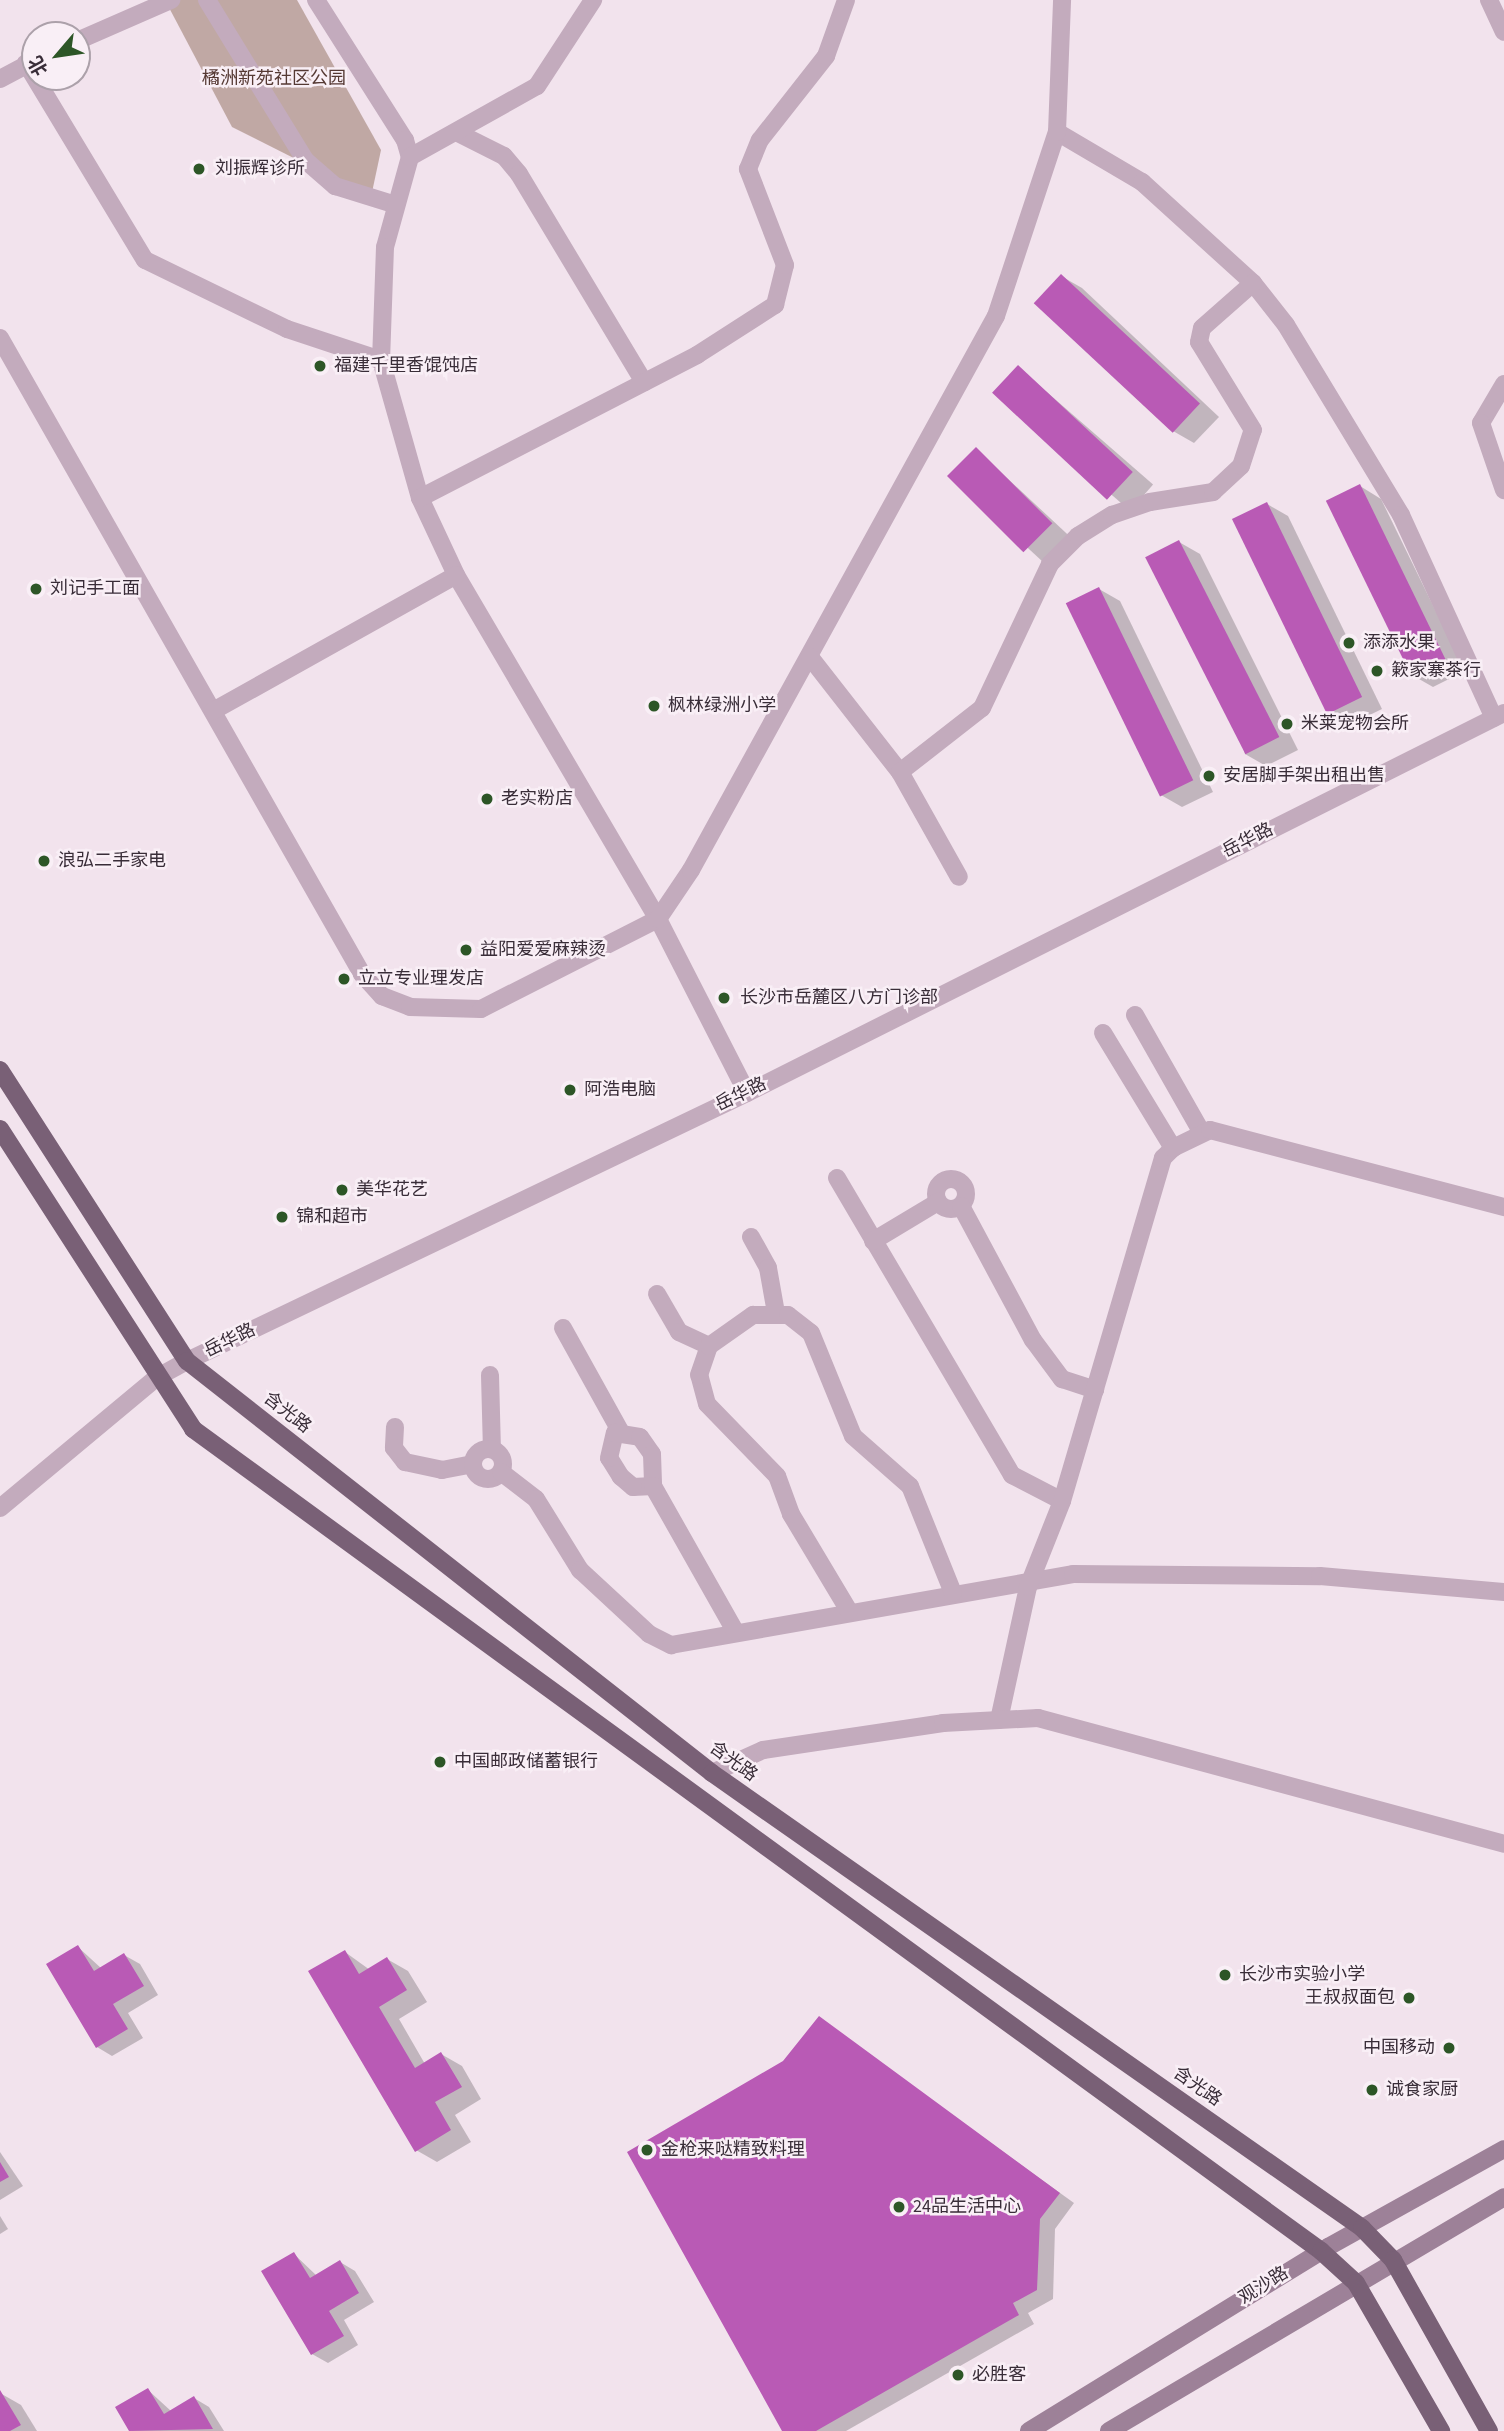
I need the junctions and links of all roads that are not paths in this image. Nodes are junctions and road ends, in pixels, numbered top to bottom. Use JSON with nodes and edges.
{"nodes":[{"id":1,"x":171,"y":0,"type":"edge"},
{"id":2,"x":207,"y":0,"type":"edge"},
{"id":3,"x":316,"y":0,"type":"edge"},
{"id":4,"x":593,"y":0,"type":"edge"},
{"id":5,"x":846,"y":0,"type":"edge"},
{"id":6,"x":1062,"y":0,"type":"edge"},
{"id":7,"x":1489,"y":0,"type":"edge"},
{"id":8,"x":1504,"y":32,"type":"edge"},
{"id":9,"x":91,"y":35,"type":"edge"},
{"id":10,"x":21,"y":67,"type":"edge"},
{"id":11,"x":0,"y":79,"type":"edge"},
{"id":12,"x":48,"y":91,"type":"edge"},
{"id":13,"x":1057,"y":132,"type":"junction"},
{"id":14,"x":458,"y":133,"type":"junction"},
{"id":15,"x":410,"y":157,"type":"junction"},
{"id":16,"x":396,"y":205,"type":"junction"},
{"id":17,"x":1253,"y":283,"type":"junction"},
{"id":18,"x":0,"y":338,"type":"edge"},
{"id":19,"x":381,"y":360,"type":"junction"},
{"id":20,"x":644,"y":382,"type":"junction"},
{"id":21,"x":1504,"y":384,"type":"edge"},
{"id":22,"x":1504,"y":490,"type":"edge"},
{"id":23,"x":420,"y":498,"type":"junction"},
{"id":24,"x":456,"y":575,"type":"junction"},
{"id":25,"x":810,"y":657,"type":"junction"},
{"id":26,"x":213,"y":711,"type":"junction"},
{"id":27,"x":1499,"y":716,"type":"edge"},
{"id":28,"x":900,"y":772,"type":"junction"},
{"id":29,"x":959,"y":877,"type":"dead end"},
{"id":30,"x":658,"y":919,"type":"junction"},
{"id":31,"x":1135,"y":1015,"type":"dead end"},
{"id":32,"x":1103,"y":1033,"type":"dead end"},
{"id":33,"x":0,"y":1070,"type":"edge"},
{"id":34,"x":747,"y":1093,"type":"junction"},
{"id":35,"x":0,"y":1129,"type":"edge"},
{"id":36,"x":1202,"y":1133,"type":"junction"},
{"id":37,"x":1173,"y":1148,"type":"junction"},
{"id":38,"x":837,"y":1178,"type":"dead end"},
{"id":39,"x":938,"y":1202,"type":"junction"},
{"id":40,"x":961,"y":1206,"type":"junction"},
{"id":41,"x":1504,"y":1207,"type":"edge"},
{"id":42,"x":751,"y":1237,"type":"dead end"},
{"id":43,"x":873,"y":1241,"type":"junction"},
{"id":44,"x":657,"y":1294,"type":"dead end"},
{"id":45,"x":776,"y":1313,"type":"junction"},
{"id":46,"x":563,"y":1328,"type":"dead end"},
{"id":47,"x":709,"y":1346,"type":"junction"},
{"id":48,"x":187,"y":1361,"type":"junction"},
{"id":49,"x":490,"y":1375,"type":"dead end"},
{"id":50,"x":156,"y":1378,"type":"junction"},
{"id":51,"x":1095,"y":1390,"type":"junction"},
{"id":52,"x":395,"y":1427,"type":"dead end"},
{"id":53,"x":620,"y":1432,"type":"junction"},
{"id":54,"x":492,"y":1448,"type":"junction"},
{"id":55,"x":472,"y":1464,"type":"junction"},
{"id":56,"x":501,"y":1472,"type":"junction"},
{"id":57,"x":653,"y":1486,"type":"junction"},
{"id":58,"x":1062,"y":1501,"type":"junction"},
{"id":59,"x":0,"y":1508,"type":"edge"},
{"id":60,"x":1031,"y":1579,"type":"junction"},
{"id":61,"x":953,"y":1592,"type":"junction"},
{"id":62,"x":1504,"y":1592,"type":"edge"},
{"id":63,"x":849,"y":1611,"type":"junction"},
{"id":64,"x":735,"y":1631,"type":"junction"},
{"id":65,"x":999,"y":1720,"type":"junction"},
{"id":66,"x":712,"y":1773,"type":"junction"},
{"id":67,"x":1504,"y":1844,"type":"edge"},
{"id":68,"x":1504,"y":2149,"type":"edge"},
{"id":69,"x":1504,"y":2197,"type":"edge"},
{"id":70,"x":1362,"y":2228,"type":"junction"},
{"id":71,"x":1321,"y":2251,"type":"junction"},
{"id":72,"x":1393,"y":2260,"type":"junction"},
{"id":73,"x":1356,"y":2283,"type":"junction"},
{"id":74,"x":1029,"y":2431,"type":"edge"},
{"id":75,"x":1109,"y":2431,"type":"edge"},
{"id":76,"x":1441,"y":2431,"type":"edge"},
{"id":77,"x":1489,"y":2431,"type":"edge"}],
"edges":[{"from":1,"to":9,"type":"street"},
{"from":2,"to":16,"type":"street"},
{"from":3,"to":15,"type":"street"},
{"from":4,"to":14,"type":"street"},
{"from":5,"to":20,"type":"street"},
{"from":6,"to":13,"type":"street"},
{"from":7,"to":8,"type":"street"},
{"from":10,"to":11,"type":"street"},
{"from":12,"to":19,"type":"street"},
{"from":13,"to":17,"type":"street"},
{"from":13,"to":25,"type":"street"},
{"from":14,"to":15,"type":"street"},
{"from":14,"to":20,"type":"street"},
{"from":15,"to":16,"type":"street"},
{"from":16,"to":19,"type":"street"},
{"from":17,"to":27,"type":"street"},
{"from":17,"to":28,"type":"street"},
{"from":18,"to":26,"type":"street"},
{"from":19,"to":23,"type":"street"},
{"from":20,"to":23,"type":"street"},
{"from":21,"to":22,"type":"street"},
{"from":23,"to":24,"type":"street"},
{"from":24,"to":26,"type":"street"},
{"from":24,"to":30,"type":"street"},
{"from":25,"to":28,"type":"street"},
{"from":25,"to":30,"type":"street"},
{"from":26,"to":30,"type":"street"},
{"from":27,"to":34,"type":"street","name":"岳华路"},
{"from":28,"to":29,"type":"street"},
{"from":30,"to":34,"type":"street"},
{"from":31,"to":36,"type":"street"},
{"from":32,"to":37,"type":"street"},
{"from":33,"to":48,"type":"main road","name":"含光路"},
{"from":34,"to":48,"type":"street","name":"岳华路"},
{"from":35,"to":50,"type":"main road"},
{"from":36,"to":37,"type":"street"},
{"from":36,"to":41,"type":"street"},
{"from":37,"to":51,"type":"street"},
{"from":38,"to":43,"type":"street"},
{"from":39,"to":40,"type":"street"},
{"from":39,"to":40,"type":"street"},
{"from":39,"to":43,"type":"street"},
{"from":40,"to":51,"type":"street"},
{"from":42,"to":45,"type":"street"},
{"from":43,"to":58,"type":"street"},
{"from":44,"to":47,"type":"street"},
{"from":45,"to":47,"type":"street"},
{"from":45,"to":61,"type":"street"},
{"from":46,"to":53,"type":"street"},
{"from":47,"to":63,"type":"street"},
{"from":48,"to":50,"type":"street","name":"岳华路"},
{"from":48,"to":66,"type":"main road","name":"含光路"},
{"from":49,"to":54,"type":"street"},
{"from":50,"to":59,"type":"street","name":"岳华路"},
{"from":50,"to":71,"type":"main road"},
{"from":51,"to":58,"type":"street"},
{"from":52,"to":55,"type":"street"},
{"from":53,"to":57,"type":"street"},
{"from":53,"to":57,"type":"street"},
{"from":54,"to":55,"type":"street"},
{"from":54,"to":56,"type":"street"},
{"from":55,"to":56,"type":"street"},
{"from":56,"to":64,"type":"street"},
{"from":57,"to":64,"type":"street"},
{"from":58,"to":60,"type":"street"},
{"from":60,"to":61,"type":"street"},
{"from":60,"to":62,"type":"street"},
{"from":60,"to":65,"type":"street"},
{"from":61,"to":63,"type":"street"},
{"from":63,"to":64,"type":"street"},
{"from":65,"to":66,"type":"street"},
{"from":65,"to":67,"type":"street"},
{"from":66,"to":70,"type":"main road","name":"含光路"},
{"from":68,"to":70,"type":"main road","name":"观沙路"},
{"from":69,"to":72,"type":"main road"},
{"from":70,"to":71,"type":"main road","name":"观沙路"},
{"from":70,"to":72,"type":"main road","name":"含光路"},
{"from":71,"to":73,"type":"main road"},
{"from":71,"to":74,"type":"main road","name":"观沙路"},
{"from":72,"to":73,"type":"main road"},
{"from":72,"to":77,"type":"main road","name":"含光路"},
{"from":73,"to":75,"type":"main road"},
{"from":73,"to":76,"type":"main road"}]}
